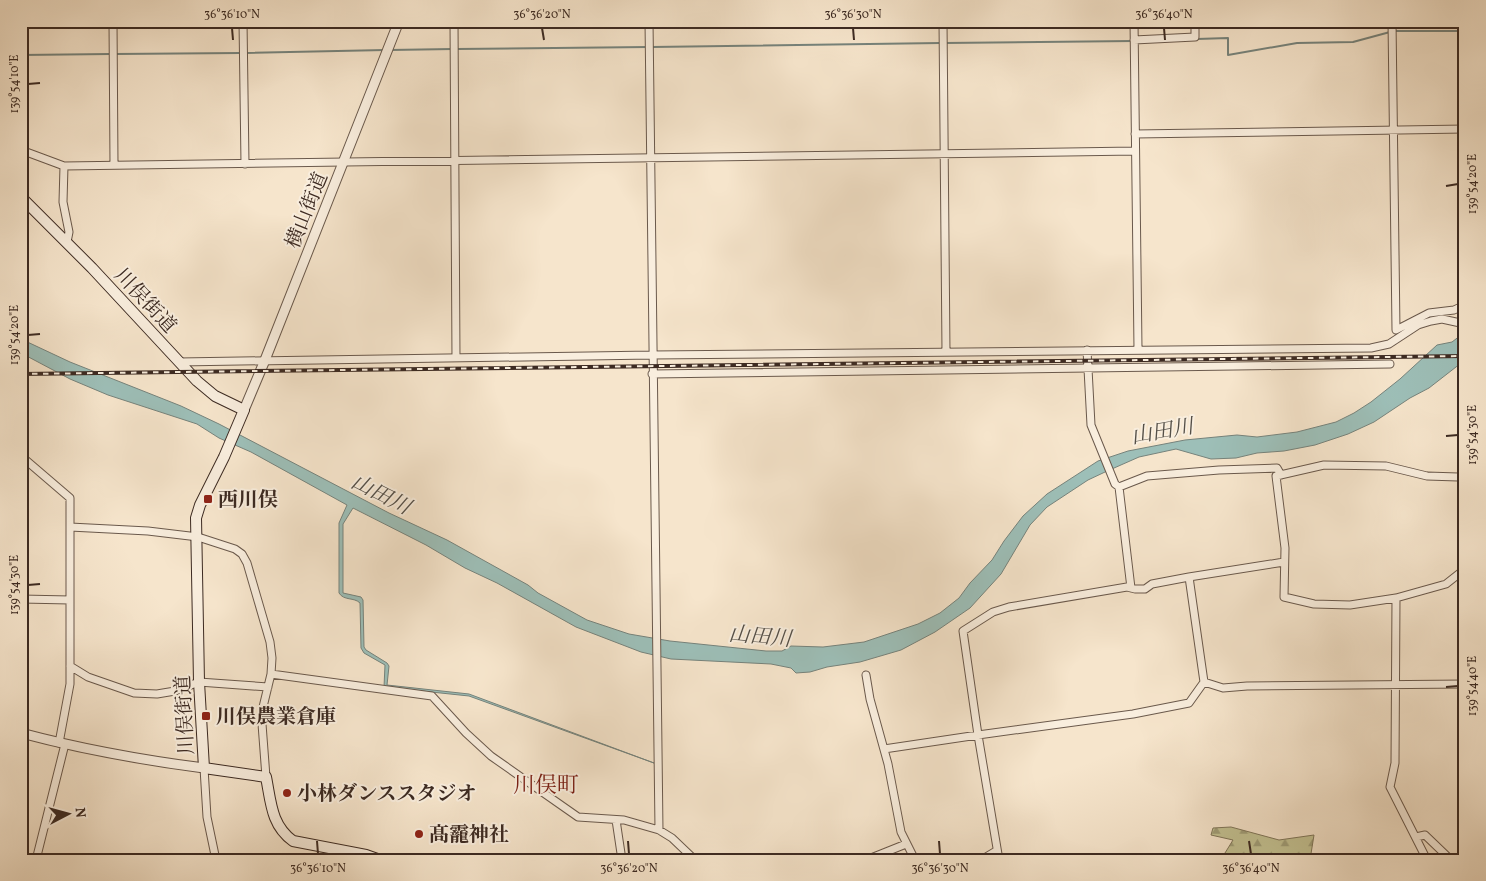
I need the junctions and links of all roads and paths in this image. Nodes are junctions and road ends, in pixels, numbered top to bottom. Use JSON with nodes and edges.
{"nodes":[{"id":1,"x":113,"y":21,"type":"edge"},
{"id":2,"x":243,"y":21,"type":"edge"},
{"id":3,"x":399,"y":21,"type":"edge"},
{"id":4,"x":454,"y":21,"type":"edge"},
{"id":5,"x":649,"y":21,"type":"edge"},
{"id":6,"x":943,"y":21,"type":"edge"},
{"id":7,"x":1134,"y":21,"type":"edge"},
{"id":8,"x":1195,"y":21,"type":"edge"},
{"id":9,"x":1392,"y":21,"type":"edge"},
{"id":10,"x":1134,"y":40,"type":"junction"},
{"id":11,"x":1465,"y":130,"type":"edge"},
{"id":12,"x":1393,"y":131,"type":"junction"},
{"id":13,"x":1135,"y":134,"type":"junction"},
{"id":14,"x":21,"y":150,"type":"edge"},
{"id":15,"x":1135,"y":151,"type":"junction"},
{"id":16,"x":944,"y":155,"type":"junction"},
{"id":17,"x":650,"y":158,"type":"junction"},
{"id":18,"x":454,"y":159,"type":"junction"},
{"id":19,"x":344,"y":162,"type":"junction"},
{"id":20,"x":245,"y":164,"type":"junction"},
{"id":21,"x":114,"y":165,"type":"junction"},
{"id":22,"x":64,"y":166,"type":"junction"},
{"id":23,"x":24,"y":199,"type":"edge"},
{"id":24,"x":21,"y":214,"type":"edge"},
{"id":25,"x":66,"y":242,"type":"junction"},
{"id":26,"x":1465,"y":305,"type":"edge"},
{"id":27,"x":1462,"y":323,"type":"edge"},
{"id":28,"x":1138,"y":349,"type":"junction"},
{"id":29,"x":1087,"y":350,"type":"junction"},
{"id":30,"x":946,"y":352,"type":"junction"},
{"id":31,"x":652,"y":355,"type":"junction"},
{"id":32,"x":456,"y":358,"type":"junction"},
{"id":33,"x":265,"y":360,"type":"junction"},
{"id":34,"x":179,"y":362,"type":"junction"},
{"id":35,"x":1390,"y":364,"type":"dead end"},
{"id":36,"x":1088,"y":368,"type":"junction"},
{"id":37,"x":652,"y":374,"type":"junction"},
{"id":38,"x":244,"y":410,"type":"junction"},
{"id":39,"x":21,"y":456,"type":"edge"},
{"id":40,"x":1281,"y":475,"type":"junction"},
{"id":41,"x":1465,"y":476,"type":"edge"},
{"id":42,"x":1117,"y":485,"type":"junction"},
{"id":43,"x":70,"y":527,"type":"junction"},
{"id":44,"x":198,"y":537,"type":"junction"},
{"id":45,"x":1284,"y":562,"type":"junction"},
{"id":46,"x":1465,"y":569,"type":"edge"},
{"id":47,"x":1189,"y":577,"type":"junction"},
{"id":48,"x":1131,"y":588,"type":"junction"},
{"id":49,"x":1396,"y":598,"type":"junction"},
{"id":50,"x":21,"y":599,"type":"edge"},
{"id":51,"x":70,"y":600,"type":"junction"},
{"id":52,"x":70,"y":666,"type":"junction"},
{"id":53,"x":271,"y":674,"type":"junction"},
{"id":54,"x":866,"y":675,"type":"dead end"},
{"id":55,"x":199,"y":682,"type":"junction"},
{"id":56,"x":1204,"y":682,"type":"junction"},
{"id":57,"x":1465,"y":684,"type":"edge"},
{"id":58,"x":1396,"y":685,"type":"junction"},
{"id":59,"x":268,"y":686,"type":"junction"},
{"id":60,"x":21,"y":733,"type":"edge"},
{"id":61,"x":978,"y":735,"type":"junction"},
{"id":62,"x":62,"y":744,"type":"junction"},
{"id":63,"x":884,"y":749,"type":"junction"},
{"id":64,"x":204,"y":768,"type":"junction"},
{"id":65,"x":266,"y":777,"type":"junction"},
{"id":66,"x":616,"y":820,"type":"junction"},
{"id":67,"x":659,"y":830,"type":"junction"},
{"id":68,"x":1416,"y":837,"type":"junction"},
{"id":69,"x":906,"y":844,"type":"junction"},
{"id":70,"x":996,"y":851,"type":"junction"},
{"id":71,"x":36,"y":860,"type":"edge"},
{"id":72,"x":216,"y":860,"type":"edge"},
{"id":73,"x":380,"y":860,"type":"edge"},
{"id":74,"x":622,"y":860,"type":"edge"},
{"id":75,"x":695,"y":860,"type":"edge"},
{"id":76,"x":866,"y":860,"type":"edge"},
{"id":77,"x":915,"y":860,"type":"edge"},
{"id":78,"x":981,"y":860,"type":"edge"},
{"id":79,"x":999,"y":860,"type":"edge"},
{"id":80,"x":1426,"y":860,"type":"edge"},
{"id":81,"x":1451,"y":860,"type":"edge"}],
"edges":[{"from":1,"to":21,"type":"street"},
{"from":2,"to":20,"type":"street"},
{"from":3,"to":19,"type":"street","name":"横山街道"},
{"from":4,"to":18,"type":"street"},
{"from":5,"to":17,"type":"street"},
{"from":6,"to":16,"type":"street"},
{"from":7,"to":10,"type":"street"},
{"from":8,"to":10,"type":"street"},
{"from":9,"to":12,"type":"street"},
{"from":10,"to":13,"type":"street"},
{"from":11,"to":12,"type":"street"},
{"from":12,"to":13,"type":"street"},
{"from":12,"to":26,"type":"street"},
{"from":13,"to":15,"type":"street"},
{"from":14,"to":22,"type":"street"},
{"from":15,"to":16,"type":"street"},
{"from":15,"to":28,"type":"street"},
{"from":16,"to":17,"type":"street"},
{"from":16,"to":30,"type":"street"},
{"from":17,"to":18,"type":"street"},
{"from":17,"to":31,"type":"street"},
{"from":18,"to":19,"type":"street"},
{"from":18,"to":32,"type":"street"},
{"from":19,"to":20,"type":"street"},
{"from":19,"to":33,"type":"street","name":"横山街道"},
{"from":20,"to":21,"type":"street"},
{"from":21,"to":22,"type":"street"},
{"from":22,"to":25,"type":"street"},
{"from":23,"to":24,"type":"street"},
{"from":23,"to":25,"type":"main road","name":"川俣街道"},
{"from":25,"to":34,"type":"main road","name":"川俣街道"},
{"from":27,"to":28,"type":"street"},
{"from":28,"to":29,"type":"street"},
{"from":29,"to":30,"type":"street"},
{"from":29,"to":36,"type":"street"},
{"from":30,"to":31,"type":"street"},
{"from":31,"to":32,"type":"street"},
{"from":31,"to":37,"type":"street"},
{"from":32,"to":33,"type":"street"},
{"from":33,"to":34,"type":"street"},
{"from":33,"to":38,"type":"street","name":"横山街道"},
{"from":34,"to":38,"type":"main road","name":"川俣街道"},
{"from":35,"to":36,"type":"street"},
{"from":36,"to":37,"type":"street"},
{"from":36,"to":42,"type":"street"},
{"from":37,"to":67,"type":"street"},
{"from":38,"to":44,"type":"main road","name":"川俣街道"},
{"from":39,"to":43,"type":"street"},
{"from":40,"to":41,"type":"street"},
{"from":40,"to":42,"type":"street"},
{"from":40,"to":45,"type":"street"},
{"from":42,"to":48,"type":"street"},
{"from":43,"to":44,"type":"street"},
{"from":43,"to":51,"type":"street"},
{"from":44,"to":53,"type":"street"},
{"from":44,"to":55,"type":"main road","name":"川俣街道"},
{"from":45,"to":47,"type":"street"},
{"from":45,"to":49,"type":"street"},
{"from":46,"to":49,"type":"street"},
{"from":47,"to":48,"type":"street"},
{"from":47,"to":56,"type":"street"},
{"from":48,"to":61,"type":"street"},
{"from":49,"to":58,"type":"street"},
{"from":50,"to":51,"type":"street"},
{"from":51,"to":52,"type":"street"},
{"from":52,"to":55,"type":"street"},
{"from":52,"to":62,"type":"street"},
{"from":53,"to":59,"type":"street"},
{"from":53,"to":66,"type":"street"},
{"from":54,"to":63,"type":"street"},
{"from":55,"to":59,"type":"street"},
{"from":55,"to":64,"type":"main road","name":"川俣街道"},
{"from":56,"to":58,"type":"street"},
{"from":56,"to":61,"type":"street"},
{"from":57,"to":58,"type":"street"},
{"from":58,"to":68,"type":"street"},
{"from":59,"to":65,"type":"street"},
{"from":60,"to":62,"type":"street"},
{"from":61,"to":63,"type":"street"},
{"from":61,"to":70,"type":"street"},
{"from":62,"to":64,"type":"street"},
{"from":62,"to":71,"type":"street"},
{"from":63,"to":69,"type":"street"},
{"from":64,"to":65,"type":"main road","name":"川俣街道"},
{"from":64,"to":72,"type":"street"},
{"from":65,"to":73,"type":"main road"},
{"from":66,"to":67,"type":"street"},
{"from":66,"to":74,"type":"street"},
{"from":67,"to":75,"type":"street"},
{"from":68,"to":80,"type":"street"},
{"from":68,"to":81,"type":"street"},
{"from":69,"to":76,"type":"street"},
{"from":69,"to":77,"type":"street"},
{"from":70,"to":78,"type":"street"},
{"from":70,"to":79,"type":"street"}]}
